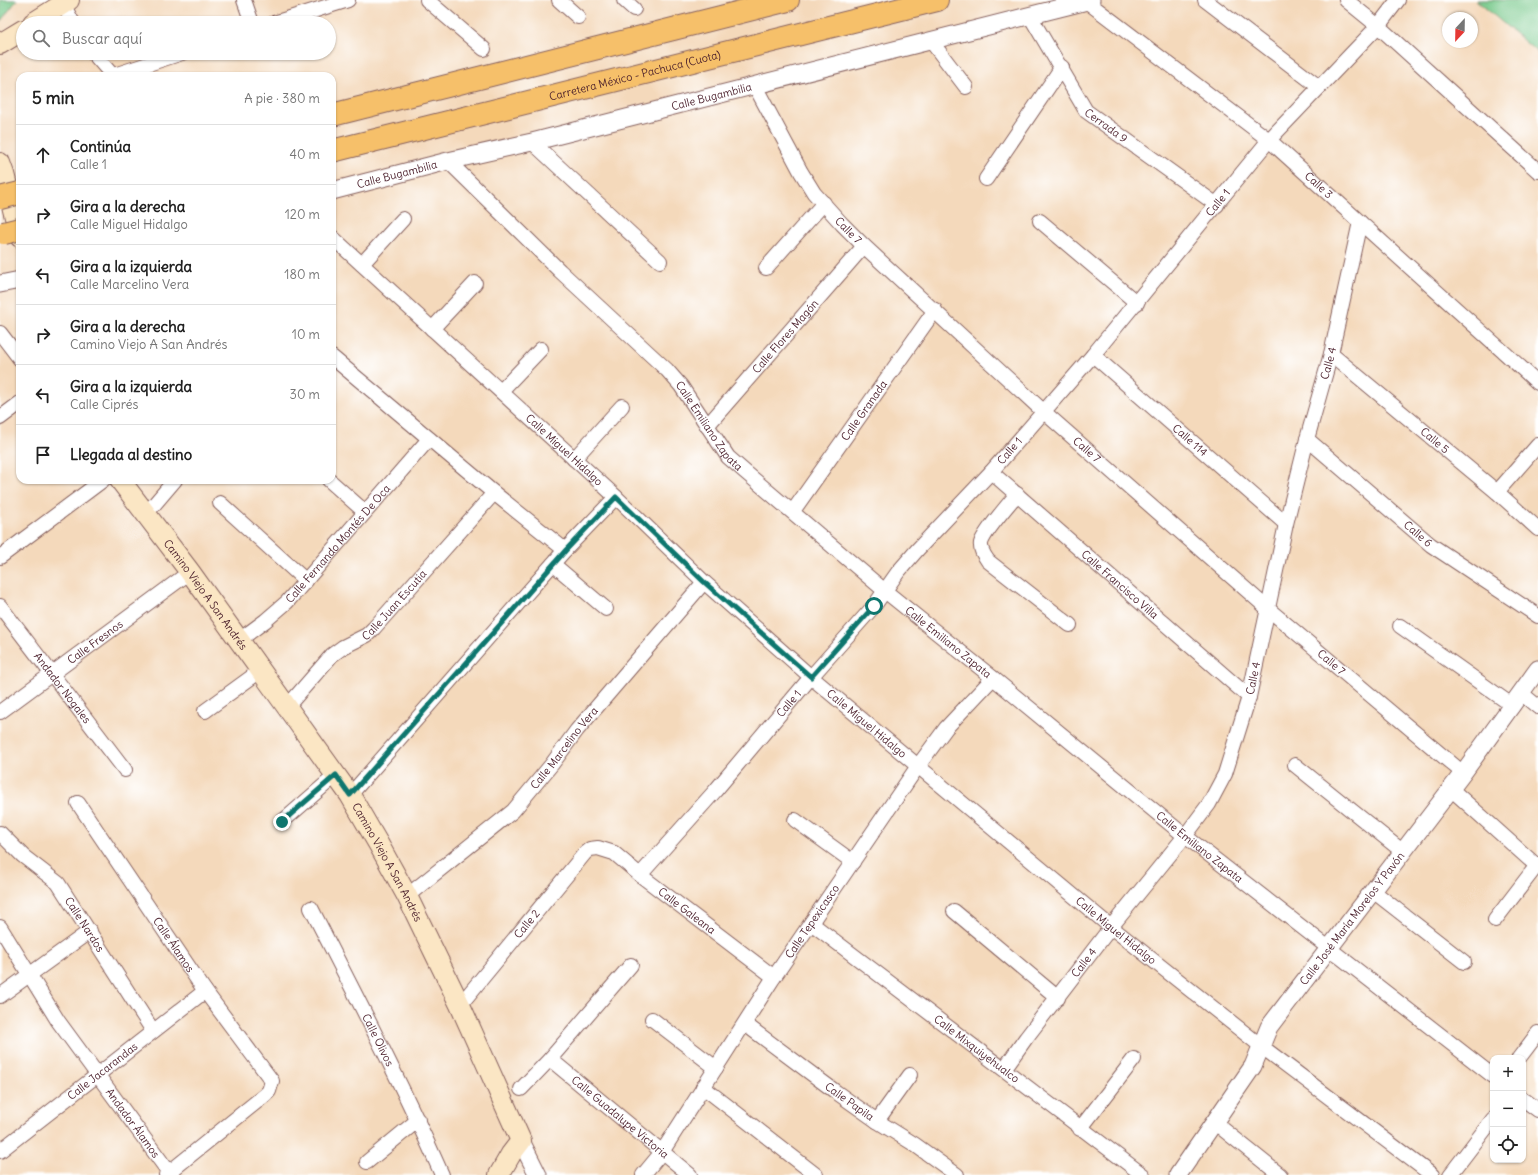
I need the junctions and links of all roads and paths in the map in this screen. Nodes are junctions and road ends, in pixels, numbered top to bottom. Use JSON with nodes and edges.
{"nodes":[{"id":1,"x":244,"y":0,"type":"edge"},
{"id":2,"x":348,"y":0,"type":"edge"},
{"id":3,"x":427,"y":0,"type":"edge"},
{"id":4,"x":559,"y":0,"type":"edge"},
{"id":5,"x":788,"y":0,"type":"edge"},
{"id":6,"x":937,"y":0,"type":"edge"},
{"id":7,"x":1206,"y":0,"type":"edge"},
{"id":8,"x":1346,"y":0,"type":"edge"},
{"id":9,"x":1398,"y":0,"type":"edge"},
{"id":10,"x":1089,"y":1,"type":"edge"},
{"id":11,"x":66,"y":2,"type":"edge"},
{"id":12,"x":44,"y":16,"type":"edge"},
{"id":13,"x":71,"y":16,"type":"edge"},
{"id":14,"x":250,"y":16,"type":"edge"},
{"id":15,"x":297,"y":16,"type":"edge"},
{"id":16,"x":1030,"y":16,"type":"junction"},
{"id":17,"x":578,"y":17,"type":"dead end"},
{"id":18,"x":1378,"y":26,"type":"junction"},
{"id":19,"x":16,"y":34,"type":"edge"},
{"id":20,"x":932,"y":41,"type":"junction"},
{"id":21,"x":0,"y":44,"type":"edge"},
{"id":22,"x":484,"y":49,"type":"dead end"},
{"id":23,"x":99,"y":60,"type":"edge"},
{"id":24,"x":161,"y":60,"type":"edge"},
{"id":25,"x":1062,"y":68,"type":"junction"},
{"id":26,"x":110,"y":72,"type":"edge"},
{"id":27,"x":125,"y":72,"type":"edge"},
{"id":28,"x":755,"y":86,"type":"junction"},
{"id":29,"x":966,"y":87,"type":"dead end"},
{"id":30,"x":1319,"y":87,"type":"junction"},
{"id":31,"x":336,"y":114,"type":"edge"},
{"id":32,"x":1269,"y":140,"type":"junction"},
{"id":33,"x":532,"y":142,"type":"junction"},
{"id":34,"x":336,"y":150,"type":"edge"},
{"id":35,"x":448,"y":161,"type":"junction"},
{"id":36,"x":0,"y":163,"type":"edge"},
{"id":37,"x":1538,"y":171,"type":"edge"},
{"id":38,"x":986,"y":179,"type":"dead end"},
{"id":39,"x":336,"y":190,"type":"edge"},
{"id":40,"x":16,"y":194,"type":"edge"},
{"id":41,"x":0,"y":198,"type":"edge"},
{"id":42,"x":824,"y":203,"type":"junction"},
{"id":43,"x":1216,"y":205,"type":"junction"},
{"id":44,"x":403,"y":219,"type":"dead end"},
{"id":45,"x":1040,"y":221,"type":"dead end"},
{"id":46,"x":1360,"y":222,"type":"junction"},
{"id":47,"x":11,"y":233,"type":"edge"},
{"id":48,"x":336,"y":240,"type":"edge"},
{"id":49,"x":864,"y":246,"type":"junction"},
{"id":50,"x":660,"y":261,"type":"dead end"},
{"id":51,"x":362,"y":264,"type":"junction"},
{"id":52,"x":766,"y":268,"type":"dead end"},
{"id":53,"x":16,"y":281,"type":"edge"},
{"id":54,"x":475,"y":283,"type":"dead end"},
{"id":55,"x":0,"y":284,"type":"edge"},
{"id":56,"x":1137,"y":303,"type":"junction"},
{"id":57,"x":935,"y":310,"type":"junction"},
{"id":58,"x":432,"y":329,"type":"junction"},
{"id":59,"x":0,"y":332,"type":"edge"},
{"id":60,"x":541,"y":349,"type":"dead end"},
{"id":61,"x":16,"y":354,"type":"edge"},
{"id":62,"x":1331,"y":354,"type":"junction"},
{"id":63,"x":1093,"y":355,"type":"junction"},
{"id":64,"x":336,"y":360,"type":"edge"},
{"id":65,"x":1538,"y":384,"type":"edge"},
{"id":66,"x":501,"y":391,"type":"junction"},
{"id":67,"x":16,"y":406,"type":"edge"},
{"id":68,"x":622,"y":406,"type":"dead end"},
{"id":69,"x":1044,"y":412,"type":"junction"},
{"id":70,"x":0,"y":418,"type":"edge"},
{"id":71,"x":708,"y":426,"type":"junction"},
{"id":72,"x":429,"y":439,"type":"junction"},
{"id":73,"x":1307,"y":439,"type":"junction"},
{"id":74,"x":1538,"y":445,"type":"edge"},
{"id":75,"x":574,"y":458,"type":"junction"},
{"id":76,"x":991,"y":472,"type":"junction"},
{"id":77,"x":98,"y":484,"type":"edge"},
{"id":78,"x":123,"y":484,"type":"edge"},
{"id":79,"x":172,"y":484,"type":"edge"},
{"id":80,"x":334,"y":484,"type":"edge"},
{"id":81,"x":1497,"y":492,"type":"junction"},
{"id":82,"x":494,"y":493,"type":"junction"},
{"id":83,"x":1017,"y":494,"type":"junction"},
{"id":84,"x":616,"y":497,"type":"junction"},
{"id":85,"x":220,"y":503,"type":"dead end"},
{"id":86,"x":365,"y":512,"type":"junction"},
{"id":87,"x":793,"y":512,"type":"junction"},
{"id":88,"x":146,"y":514,"type":"junction"},
{"id":89,"x":1286,"y":524,"type":"junction"},
{"id":90,"x":1538,"y":529,"type":"edge"},
{"id":91,"x":566,"y":550,"type":"junction"},
{"id":92,"x":0,"y":557,"type":"edge"},
{"id":93,"x":553,"y":564,"type":"junction"},
{"id":94,"x":190,"y":572,"type":"junction"},
{"id":95,"x":306,"y":581,"type":"junction"},
{"id":96,"x":704,"y":582,"type":"junction"},
{"id":97,"x":885,"y":591,"type":"junction"},
{"id":98,"x":0,"y":606,"type":"edge"},
{"id":99,"x":1268,"y":608,"type":"junction"},
{"id":100,"x":606,"y":610,"type":"dead end"},
{"id":101,"x":1538,"y":616,"type":"edge"},
{"id":102,"x":1070,"y":625,"type":"dead end"},
{"id":103,"x":1400,"y":626,"type":"dead end"},
{"id":104,"x":238,"y":641,"type":"junction"},
{"id":105,"x":1538,"y":669,"type":"edge"},
{"id":106,"x":260,"y":672,"type":"junction"},
{"id":107,"x":53,"y":674,"type":"junction"},
{"id":108,"x":811,"y":677,"type":"junction"},
{"id":109,"x":993,"y":678,"type":"junction"},
{"id":110,"x":1249,"y":697,"type":"junction"},
{"id":111,"x":1517,"y":700,"type":"junction"},
{"id":112,"x":1538,"y":707,"type":"edge"},
{"id":113,"x":286,"y":708,"type":"junction"},
{"id":114,"x":205,"y":711,"type":"dead end"},
{"id":115,"x":0,"y":712,"type":"edge"},
{"id":116,"x":1296,"y":765,"type":"dead end"},
{"id":117,"x":918,"y":766,"type":"junction"},
{"id":118,"x":125,"y":770,"type":"dead end"},
{"id":119,"x":1463,"y":773,"type":"junction"},
{"id":120,"x":336,"y":775,"type":"junction"},
{"id":121,"x":1451,"y":789,"type":"junction"},
{"id":122,"x":350,"y":795,"type":"junction"},
{"id":123,"x":78,"y":803,"type":"dead end"},
{"id":124,"x":795,"y":820,"type":"dead end"},
{"id":125,"x":282,"y":822,"type":"dead end"},
{"id":126,"x":0,"y":833,"type":"edge"},
{"id":127,"x":1185,"y":836,"type":"junction"},
{"id":128,"x":598,"y":848,"type":"joint"},
{"id":129,"x":1402,"y":851,"type":"junction"},
{"id":130,"x":853,"y":862,"type":"junction"},
{"id":131,"x":1538,"y":866,"type":"edge"},
{"id":132,"x":640,"y":875,"type":"junction"},
{"id":133,"x":1373,"y":891,"type":"junction"},
{"id":134,"x":407,"y":896,"type":"junction"},
{"id":135,"x":311,"y":908,"type":"dead end"},
{"id":136,"x":954,"y":911,"type":"dead end"},
{"id":137,"x":1495,"y":920,"type":"dead end"},
{"id":138,"x":811,"y":924,"type":"junction"},
{"id":139,"x":0,"y":927,"type":"edge"},
{"id":140,"x":1111,"y":928,"type":"junction"},
{"id":141,"x":90,"y":932,"type":"junction"},
{"id":142,"x":1330,"y":949,"type":"junction"},
{"id":143,"x":1464,"y":962,"type":"dead end"},
{"id":144,"x":631,"y":965,"type":"dead end"},
{"id":145,"x":29,"y":974,"type":"junction"},
{"id":146,"x":774,"y":977,"type":"junction"},
{"id":147,"x":205,"y":991,"type":"junction"},
{"id":148,"x":0,"y":996,"type":"edge"},
{"id":149,"x":1058,"y":998,"type":"junction"},
{"id":150,"x":460,"y":1005,"type":"junction"},
{"id":151,"x":652,"y":1019,"type":"dead end"},
{"id":152,"x":745,"y":1024,"type":"junction"},
{"id":153,"x":153,"y":1031,"type":"junction"},
{"id":154,"x":1538,"y":1033,"type":"edge"},
{"id":155,"x":1261,"y":1046,"type":"junction"},
{"id":156,"x":1521,"y":1055,"type":"edge"},
{"id":157,"x":550,"y":1059,"type":"junction"},
{"id":158,"x":1134,"y":1059,"type":"dead end"},
{"id":159,"x":716,"y":1068,"type":"junction"},
{"id":160,"x":1004,"y":1069,"type":"junction"},
{"id":161,"x":1490,"y":1074,"type":"edge"},
{"id":162,"x":910,"y":1075,"type":"dead end"},
{"id":163,"x":98,"y":1076,"type":"junction"},
{"id":164,"x":704,"y":1087,"type":"junction"},
{"id":165,"x":521,"y":1089,"type":"dead end"},
{"id":166,"x":1526,"y":1101,"type":"edge"},
{"id":167,"x":1538,"y":1110,"type":"edge"},
{"id":168,"x":418,"y":1120,"type":"junction"},
{"id":169,"x":877,"y":1121,"type":"junction"},
{"id":170,"x":1214,"y":1122,"type":"junction"},
{"id":171,"x":1490,"y":1123,"type":"edge"},
{"id":172,"x":1080,"y":1128,"type":"junction"},
{"id":173,"x":521,"y":1140,"type":"junction"},
{"id":174,"x":0,"y":1151,"type":"edge"},
{"id":175,"x":662,"y":1152,"type":"junction"},
{"id":176,"x":367,"y":1162,"type":"dead end"},
{"id":177,"x":169,"y":1174,"type":"edge"},
{"id":178,"x":442,"y":1175,"type":"edge"},
{"id":179,"x":499,"y":1175,"type":"edge"},
{"id":180,"x":538,"y":1175,"type":"edge"},
{"id":181,"x":643,"y":1175,"type":"edge"},
{"id":182,"x":690,"y":1175,"type":"edge"},
{"id":183,"x":816,"y":1175,"type":"edge"},
{"id":184,"x":957,"y":1175,"type":"edge"},
{"id":185,"x":1143,"y":1175,"type":"edge"},
{"id":186,"x":1178,"y":1175,"type":"edge"},
{"id":187,"x":1280,"y":1175,"type":"edge"},
{"id":188,"x":1432,"y":1175,"type":"edge"},
{"id":189,"x":1450,"y":1175,"type":"edge"}],
"edges":[{"from":1,"to":14,"type":"street"},
{"from":2,"to":15,"type":"street"},
{"from":3,"to":22,"type":"street"},
{"from":4,"to":17,"type":"street"},
{"from":5,"to":31,"type":"highway"},
{"from":6,"to":34,"type":"highway","name":"Carretera México - Pachuca (Cuota)"},
{"from":7,"to":30,"type":"street"},
{"from":8,"to":18,"type":"street"},
{"from":9,"to":18,"type":"street"},
{"from":10,"to":16,"type":"street","name":"Calle Bugambilia"},
{"from":10,"to":32,"type":"street","name":"Calle 3"},
{"from":11,"to":12,"type":"main road"},
{"from":11,"to":13,"type":"street"},
{"from":16,"to":20,"type":"street","name":"Calle Bugambilia"},
{"from":16,"to":25,"type":"street","name":"Cerrada 9"},
{"from":18,"to":30,"type":"street","name":"Calle 1"},
{"from":18,"to":37,"type":"street"},
{"from":19,"to":21,"type":"main road"},
{"from":20,"to":28,"type":"street","name":"Calle Bugambilia"},
{"from":20,"to":29,"type":"street"},
{"from":23,"to":26,"type":"street"},
{"from":24,"to":27,"type":"street"},
{"from":25,"to":38,"type":"street"},
{"from":25,"to":43,"type":"street","name":"Cerrada 9"},
{"from":28,"to":33,"type":"street","name":"Calle Bugambilia"},
{"from":28,"to":42,"type":"street","name":"Calle 7"},
{"from":30,"to":32,"type":"street","name":"Calle 1"},
{"from":32,"to":43,"type":"street","name":"Calle 1"},
{"from":32,"to":46,"type":"street","name":"Calle 3"},
{"from":33,"to":35,"type":"street","name":"Calle Bugambilia"},
{"from":33,"to":50,"type":"street"},
{"from":35,"to":39,"type":"street","name":"Calle Bugambilia"},
{"from":35,"to":71,"type":"street","name":"Calle Emiliano Zapata"},
{"from":36,"to":47,"type":"main road"},
{"from":40,"to":41,"type":"highway","bridge":true},
{"from":42,"to":49,"type":"street","name":"Calle 7"},
{"from":42,"to":52,"type":"street"},
{"from":43,"to":56,"type":"street","name":"Calle 1"},
{"from":44,"to":51,"type":"street"},
{"from":45,"to":56,"type":"street"},
{"from":46,"to":62,"type":"street","name":"Calle 4"},
{"from":46,"to":65,"type":"street","name":"Calle 3"},
{"from":48,"to":51,"type":"street","name":"Calle Miguel Hidalgo"},
{"from":49,"to":57,"type":"street","name":"Calle 7"},
{"from":49,"to":71,"type":"street","name":"Calle Flores Magón"},
{"from":51,"to":58,"type":"street","name":"Calle Miguel Hidalgo"},
{"from":53,"to":55,"type":"street"},
{"from":54,"to":58,"type":"street"},
{"from":56,"to":63,"type":"street","name":"Calle 1"},
{"from":57,"to":69,"type":"street","name":"Calle 7"},
{"from":57,"to":87,"type":"street","name":"Calle Granada"},
{"from":58,"to":66,"type":"street","name":"Calle Miguel Hidalgo"},
{"from":59,"to":61,"type":"street"},
{"from":60,"to":66,"type":"street"},
{"from":62,"to":73,"type":"street","name":"Calle 4"},
{"from":62,"to":81,"type":"street","name":"Calle 5"},
{"from":63,"to":69,"type":"street","name":"Calle 1"},
{"from":63,"to":89,"type":"street","name":"Calle 114"},
{"from":64,"to":72,"type":"street"},
{"from":66,"to":75,"type":"street","name":"Calle Miguel Hidalgo"},
{"from":67,"to":70,"type":"street"},
{"from":68,"to":75,"type":"street"},
{"from":69,"to":76,"type":"street","name":"Calle 1"},
{"from":69,"to":99,"type":"street","name":"Calle 7"},
{"from":71,"to":87,"type":"street","name":"Calle Emiliano Zapata"},
{"from":72,"to":82,"type":"street"},
{"from":72,"to":86,"type":"street","name":"Calle Fernando Montés De Oca"},
{"from":73,"to":89,"type":"street","name":"Calle 4"},
{"from":73,"to":101,"type":"street","name":"Calle 6"},
{"from":74,"to":81,"type":"street"},
{"from":75,"to":84,"type":"street","name":"Calle Miguel Hidalgo"},
{"from":76,"to":83,"type":"street","name":"Calle Francisco Villa"},
{"from":76,"to":97,"type":"street","name":"Calle 1"},
{"from":77,"to":92,"type":"street"},
{"from":78,"to":88,"type":"main road","name":"Camino Viejo A San Andrés"},
{"from":79,"to":88,"type":"street"},
{"from":80,"to":86,"type":"street"},
{"from":81,"to":90,"type":"street","name":"Calle 5"},
{"from":82,"to":91,"type":"street"},
{"from":82,"to":113,"type":"street","name":"Calle Juan Escutia"},
{"from":83,"to":102,"type":"street"},
{"from":83,"to":110,"type":"street","name":"Calle Francisco Villa"},
{"from":84,"to":91,"type":"street"},
{"from":84,"to":96,"type":"street","name":"Calle Miguel Hidalgo"},
{"from":85,"to":95,"type":"street"},
{"from":86,"to":95,"type":"street","name":"Calle Fernando Montés De Oca"},
{"from":87,"to":97,"type":"street","name":"Calle Emiliano Zapata"},
{"from":88,"to":94,"type":"main road","name":"Camino Viejo A San Andrés"},
{"from":89,"to":99,"type":"street","name":"Calle 4"},
{"from":91,"to":93,"type":"street"},
{"from":93,"to":100,"type":"street"},
{"from":93,"to":122,"type":"street"},
{"from":94,"to":104,"type":"main road","name":"Camino Viejo A San Andrés"},
{"from":94,"to":107,"type":"street","name":"Calle Fresnos"},
{"from":95,"to":104,"type":"street","name":"Calle Fernando Montés De Oca"},
{"from":96,"to":108,"type":"street","name":"Calle Miguel Hidalgo"},
{"from":96,"to":134,"type":"street","name":"Calle Marcelino Vera"},
{"from":97,"to":108,"type":"street","name":"Calle 1"},
{"from":97,"to":109,"type":"street","name":"Calle Emiliano Zapata"},
{"from":98,"to":107,"type":"street","name":"Andador Nogales"},
{"from":99,"to":110,"type":"street","name":"Calle 4"},
{"from":99,"to":119,"type":"street","name":"Calle 7"},
{"from":103,"to":111,"type":"street"},
{"from":104,"to":106,"type":"main road","name":"Camino Viejo A San Andrés"},
{"from":105,"to":111,"type":"street","name":"Calle José María Morelos Y Pavón"},
{"from":106,"to":113,"type":"main road","name":"Camino Viejo A San Andrés"},
{"from":106,"to":114,"type":"street"},
{"from":107,"to":115,"type":"street","name":"Calle Fresnos"},
{"from":107,"to":118,"type":"street","name":"Andador Nogales"},
{"from":108,"to":117,"type":"street","name":"Calle Miguel Hidalgo"},
{"from":108,"to":132,"type":"street","name":"Calle 1"},
{"from":109,"to":117,"type":"street","name":"Calle Tepexicasco"},
{"from":109,"to":127,"type":"street","name":"Calle Emiliano Zapata"},
{"from":110,"to":127,"type":"street","name":"Calle 4"},
{"from":111,"to":112,"type":"street"},
{"from":111,"to":119,"type":"street","name":"Calle José María Morelos Y Pavón"},
{"from":113,"to":120,"type":"main road","name":"Camino Viejo A San Andrés"},
{"from":116,"to":129,"type":"street"},
{"from":117,"to":130,"type":"street","name":"Calle Tepexicasco"},
{"from":117,"to":140,"type":"street","name":"Calle Miguel Hidalgo"},
{"from":119,"to":121,"type":"street","name":"Calle José María Morelos Y Pavón"},
{"from":120,"to":122,"type":"main road","name":"Camino Viejo A San Andrés"},
{"from":120,"to":125,"type":"street"},
{"from":121,"to":129,"type":"street","name":"Calle José María Morelos Y Pavón"},
{"from":121,"to":131,"type":"street"},
{"from":122,"to":134,"type":"main road","name":"Camino Viejo A San Andrés"},
{"from":123,"to":147,"type":"street","name":"Calle Álamos"},
{"from":124,"to":130,"type":"street"},
{"from":126,"to":141,"type":"street","name":"Calle Nardos"},
{"from":127,"to":140,"type":"street","name":"Calle 4"},
{"from":127,"to":142,"type":"street","name":"Calle Emiliano Zapata"},
{"from":128,"to":132,"type":"street","name":"Calle Galeana"},
{"from":128,"to":150,"type":"street","name":"Calle 2"},
{"from":129,"to":133,"type":"street","name":"Calle José María Morelos Y Pavón"},
{"from":130,"to":138,"type":"street","name":"Calle Tepexicasco"},
{"from":131,"to":137,"type":"street"},
{"from":132,"to":146,"type":"street","name":"Calle Galeana"},
{"from":133,"to":142,"type":"street","name":"Calle José María Morelos Y Pavón"},
{"from":133,"to":143,"type":"street"},
{"from":134,"to":150,"type":"main road","name":"Camino Viejo A San Andrés"},
{"from":135,"to":168,"type":"street","name":"Calle Olivos"},
{"from":136,"to":149,"type":"street"},
{"from":138,"to":146,"type":"street","name":"Calle Tepexicasco"},
{"from":138,"to":160,"type":"street","name":"Calle Mixquiyehualco"},
{"from":139,"to":145,"type":"street","name":"Andador Álamos"},
{"from":140,"to":149,"type":"street","name":"Calle 4"},
{"from":140,"to":155,"type":"street","name":"Calle Miguel Hidalgo"},
{"from":141,"to":145,"type":"street"},
{"from":141,"to":153,"type":"street","name":"Calle Nardos"},
{"from":142,"to":155,"type":"street","name":"Calle José María Morelos Y Pavón"},
{"from":142,"to":161,"type":"street","name":"Calle Emiliano Zapata"},
{"from":144,"to":157,"type":"street"},
{"from":145,"to":148,"type":"street"},
{"from":145,"to":163,"type":"street","name":"Andador Álamos"},
{"from":146,"to":152,"type":"street","name":"Calle Tepexicasco"},
{"from":147,"to":153,"type":"street","name":"Calle Jacarandas"},
{"from":147,"to":177,"type":"street","name":"Calle Álamos"},
{"from":149,"to":160,"type":"street","name":"Calle 4"},
{"from":150,"to":173,"type":"main road","name":"Camino Viejo A San Andrés"},
{"from":151,"to":159,"type":"street"},
{"from":152,"to":159,"type":"street","name":"Calle Tepexicasco"},
{"from":152,"to":169,"type":"street","name":"Calle Papila"},
{"from":153,"to":163,"type":"street","name":"Calle Jacarandas"},
{"from":154,"to":156,"type":"street"},
{"from":155,"to":170,"type":"street","name":"Calle José María Morelos Y Pavón"},
{"from":155,"to":188,"type":"street","name":"Calle Miguel Hidalgo"},
{"from":157,"to":165,"type":"street"},
{"from":157,"to":175,"type":"street","name":"Calle Guadalupe Victoria"},
{"from":158,"to":172,"type":"street"},
{"from":159,"to":164,"type":"street","name":"Calle Tepexicasco"},
{"from":160,"to":172,"type":"street","name":"Calle Mixquiyehualco"},
{"from":162,"to":169,"type":"street"},
{"from":163,"to":174,"type":"street","name":"Calle Jacarandas"},
{"from":163,"to":177,"type":"street","name":"Andador Álamos"},
{"from":164,"to":175,"type":"street","name":"Calle Tepexicasco"},
{"from":164,"to":183,"type":"street"},
{"from":166,"to":167,"type":"street"},
{"from":168,"to":176,"type":"street"},
{"from":168,"to":178,"type":"street","name":"Calle Olivos"},
{"from":169,"to":184,"type":"street","name":"Calle Papila"},
{"from":170,"to":186,"type":"street","name":"Calle José María Morelos Y Pavón"},
{"from":170,"to":187,"type":"street"},
{"from":171,"to":189,"type":"street"},
{"from":172,"to":185,"type":"street","name":"Calle Mixquiyehualco"},
{"from":173,"to":179,"type":"main road"},
{"from":173,"to":180,"type":"street","name":"Camino Viejo A San Andrés"},
{"from":175,"to":181,"type":"street","name":"Calle Tepexicasco"},
{"from":175,"to":182,"type":"street","name":"Calle Guadalupe Victoria"}]}
